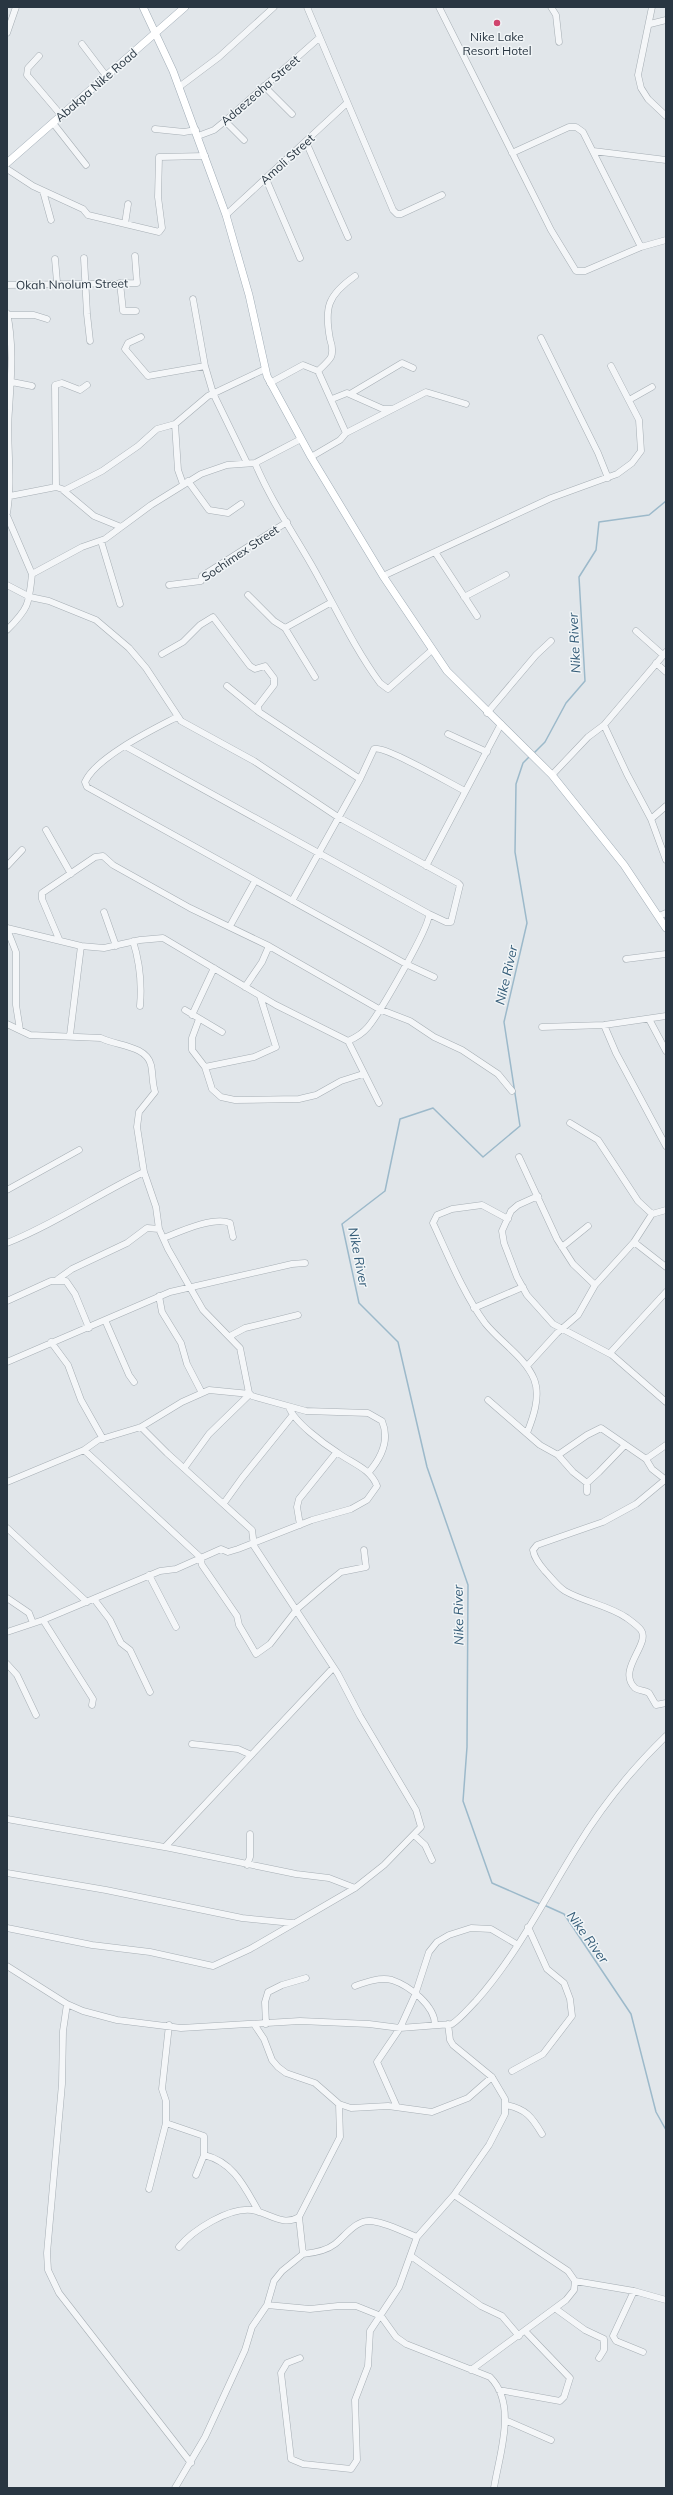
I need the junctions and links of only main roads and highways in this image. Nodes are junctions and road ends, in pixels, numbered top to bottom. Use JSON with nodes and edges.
{"nodes":[{"id":1,"x":142,"y":7,"type":"edge"},
{"id":2,"x":185,"y":7,"type":"edge"},
{"id":3,"x":155,"y":34,"type":"junction"},
{"id":4,"x":7,"y":163,"type":"edge"},
{"id":5,"x":663,"y":915,"type":"edge"},
{"id":6,"x":666,"y":928,"type":"edge"}],
"edges":[{"from":1,"to":3,"type":"main road"},
{"from":2,"to":3,"type":"main road","name":"Abakpa Nike Road"},
{"from":3,"to":4,"type":"main road","name":"Abakpa Nike Road"},
{"from":3,"to":5,"type":"main road"},
{"from":5,"to":6,"type":"main road"}]}
